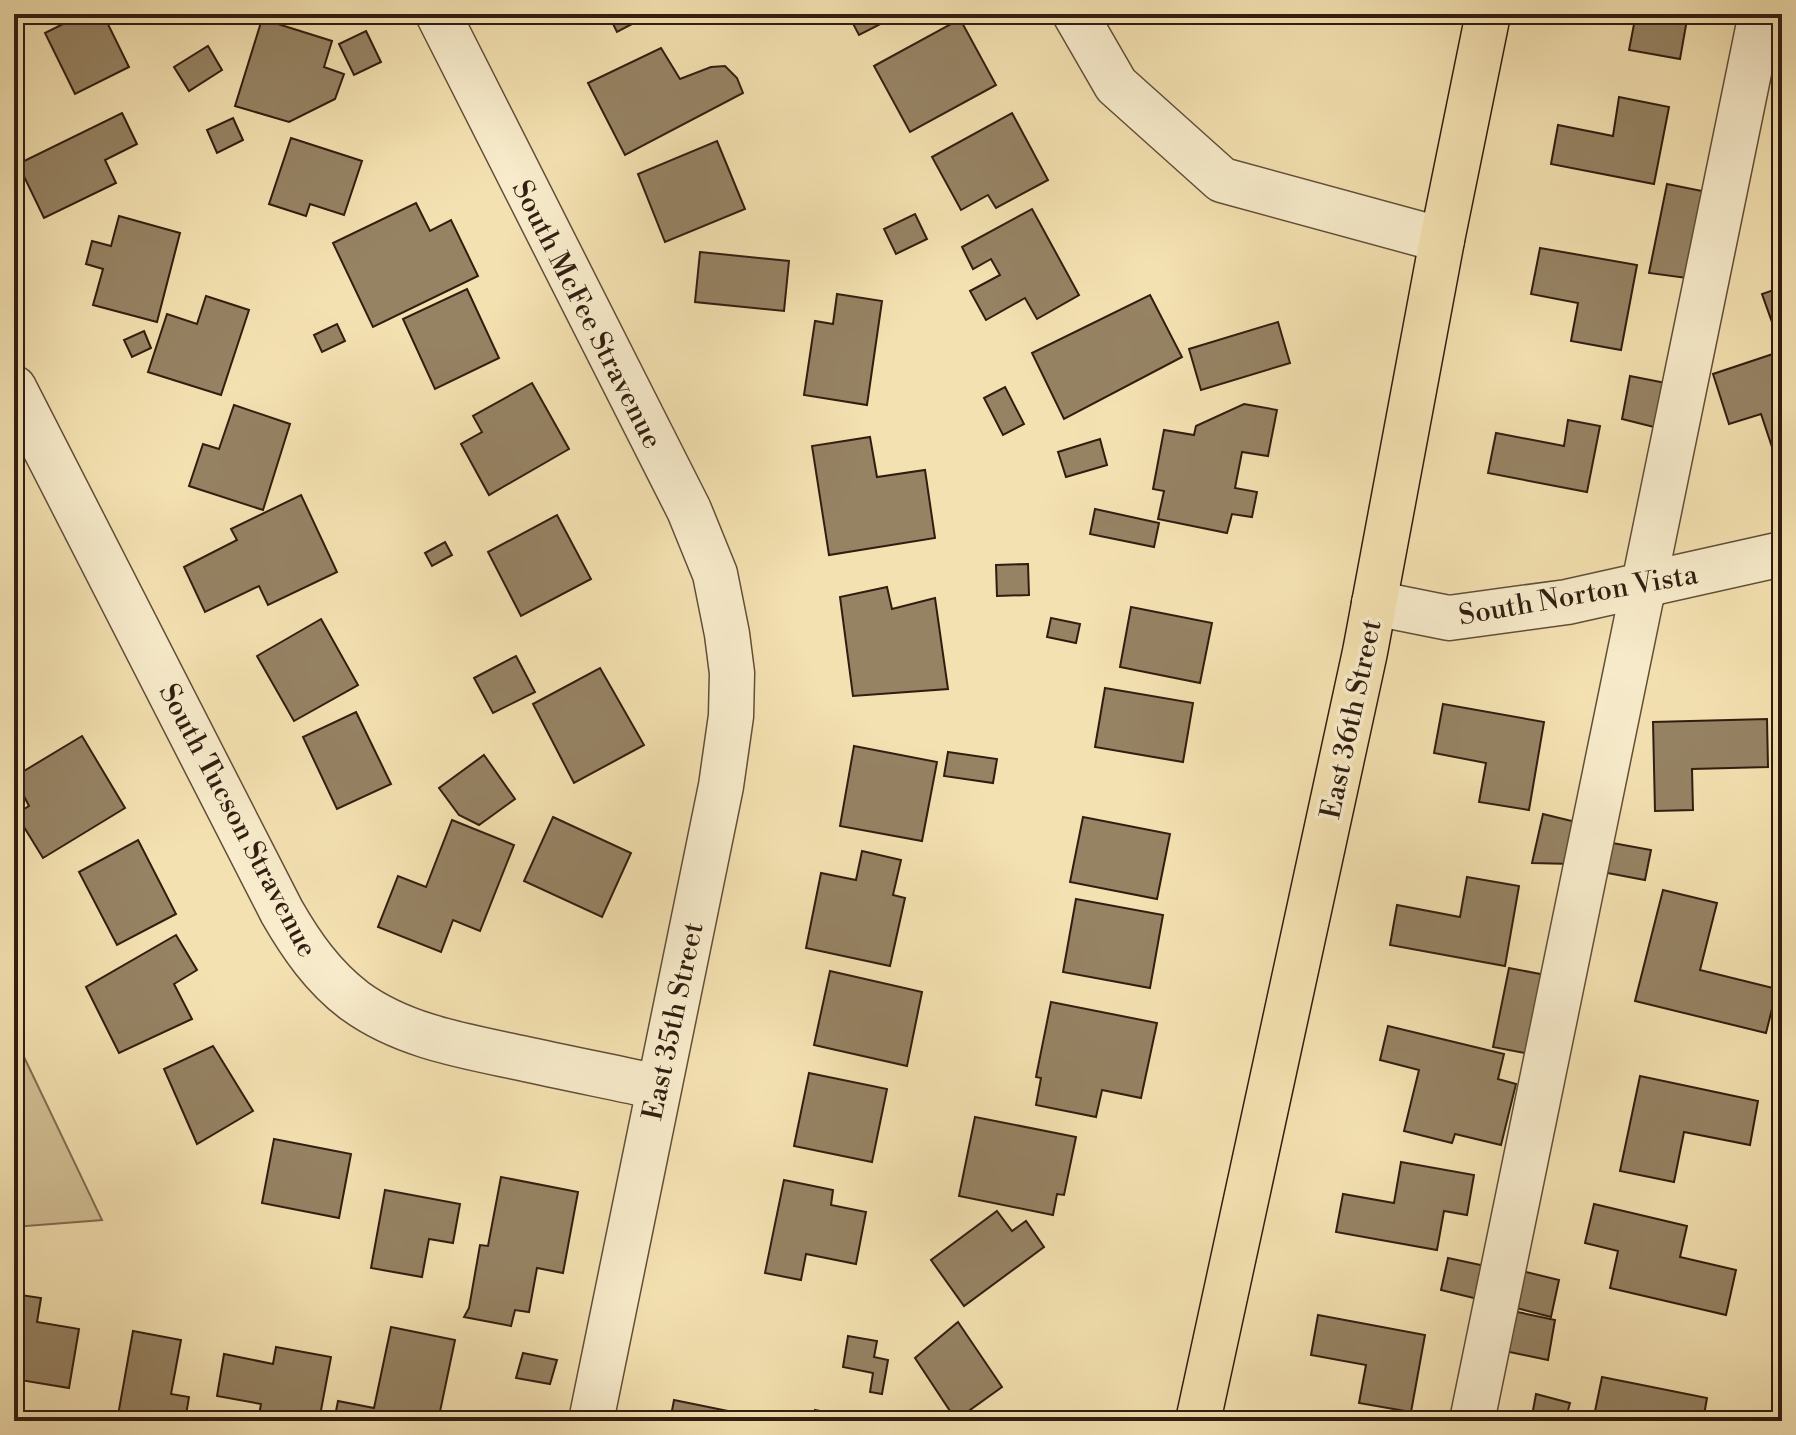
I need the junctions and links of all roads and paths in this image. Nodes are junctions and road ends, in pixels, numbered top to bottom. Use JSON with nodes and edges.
{"nodes":[{"id":1,"x":438,"y":14,"type":"edge"},
{"id":2,"x":1075,"y":14,"type":"edge"},
{"id":3,"x":1488,"y":14,"type":"edge"},
{"id":4,"x":1767,"y":28,"type":"edge"},
{"id":5,"x":1442,"y":240,"type":"junction"},
{"id":6,"x":14,"y":388,"type":"edge"},
{"id":7,"x":1782,"y":554,"type":"edge"},
{"id":8,"x":1644,"y":587,"type":"junction"},
{"id":9,"x":1374,"y":603,"type":"junction"},
{"id":10,"x":725,"y":619,"type":"joint"},
{"id":11,"x":658,"y":1087,"type":"junction"},
{"id":12,"x":591,"y":1421,"type":"edge"},
{"id":13,"x":1198,"y":1421,"type":"edge"},
{"id":14,"x":1472,"y":1421,"type":"edge"}],
"edges":[{"from":1,"to":10,"type":"street","name":"South McFee Stravenue"},
{"from":2,"to":5,"type":"street"},
{"from":3,"to":5,"type":"main road","name":"East 36th Street"},
{"from":4,"to":8,"type":"street"},
{"from":5,"to":9,"type":"main road","name":"East 36th Street"},
{"from":6,"to":11,"type":"street","name":"South Tucson Stravenue"},
{"from":7,"to":8,"type":"street","name":"South Norton Vista"},
{"from":8,"to":9,"type":"street","name":"South Norton Vista"},
{"from":8,"to":14,"type":"street"},
{"from":9,"to":13,"type":"main road","name":"East 36th Street"},
{"from":10,"to":11,"type":"street","name":"East 35th Street"},
{"from":11,"to":12,"type":"street","name":"East 35th Street"}]}
